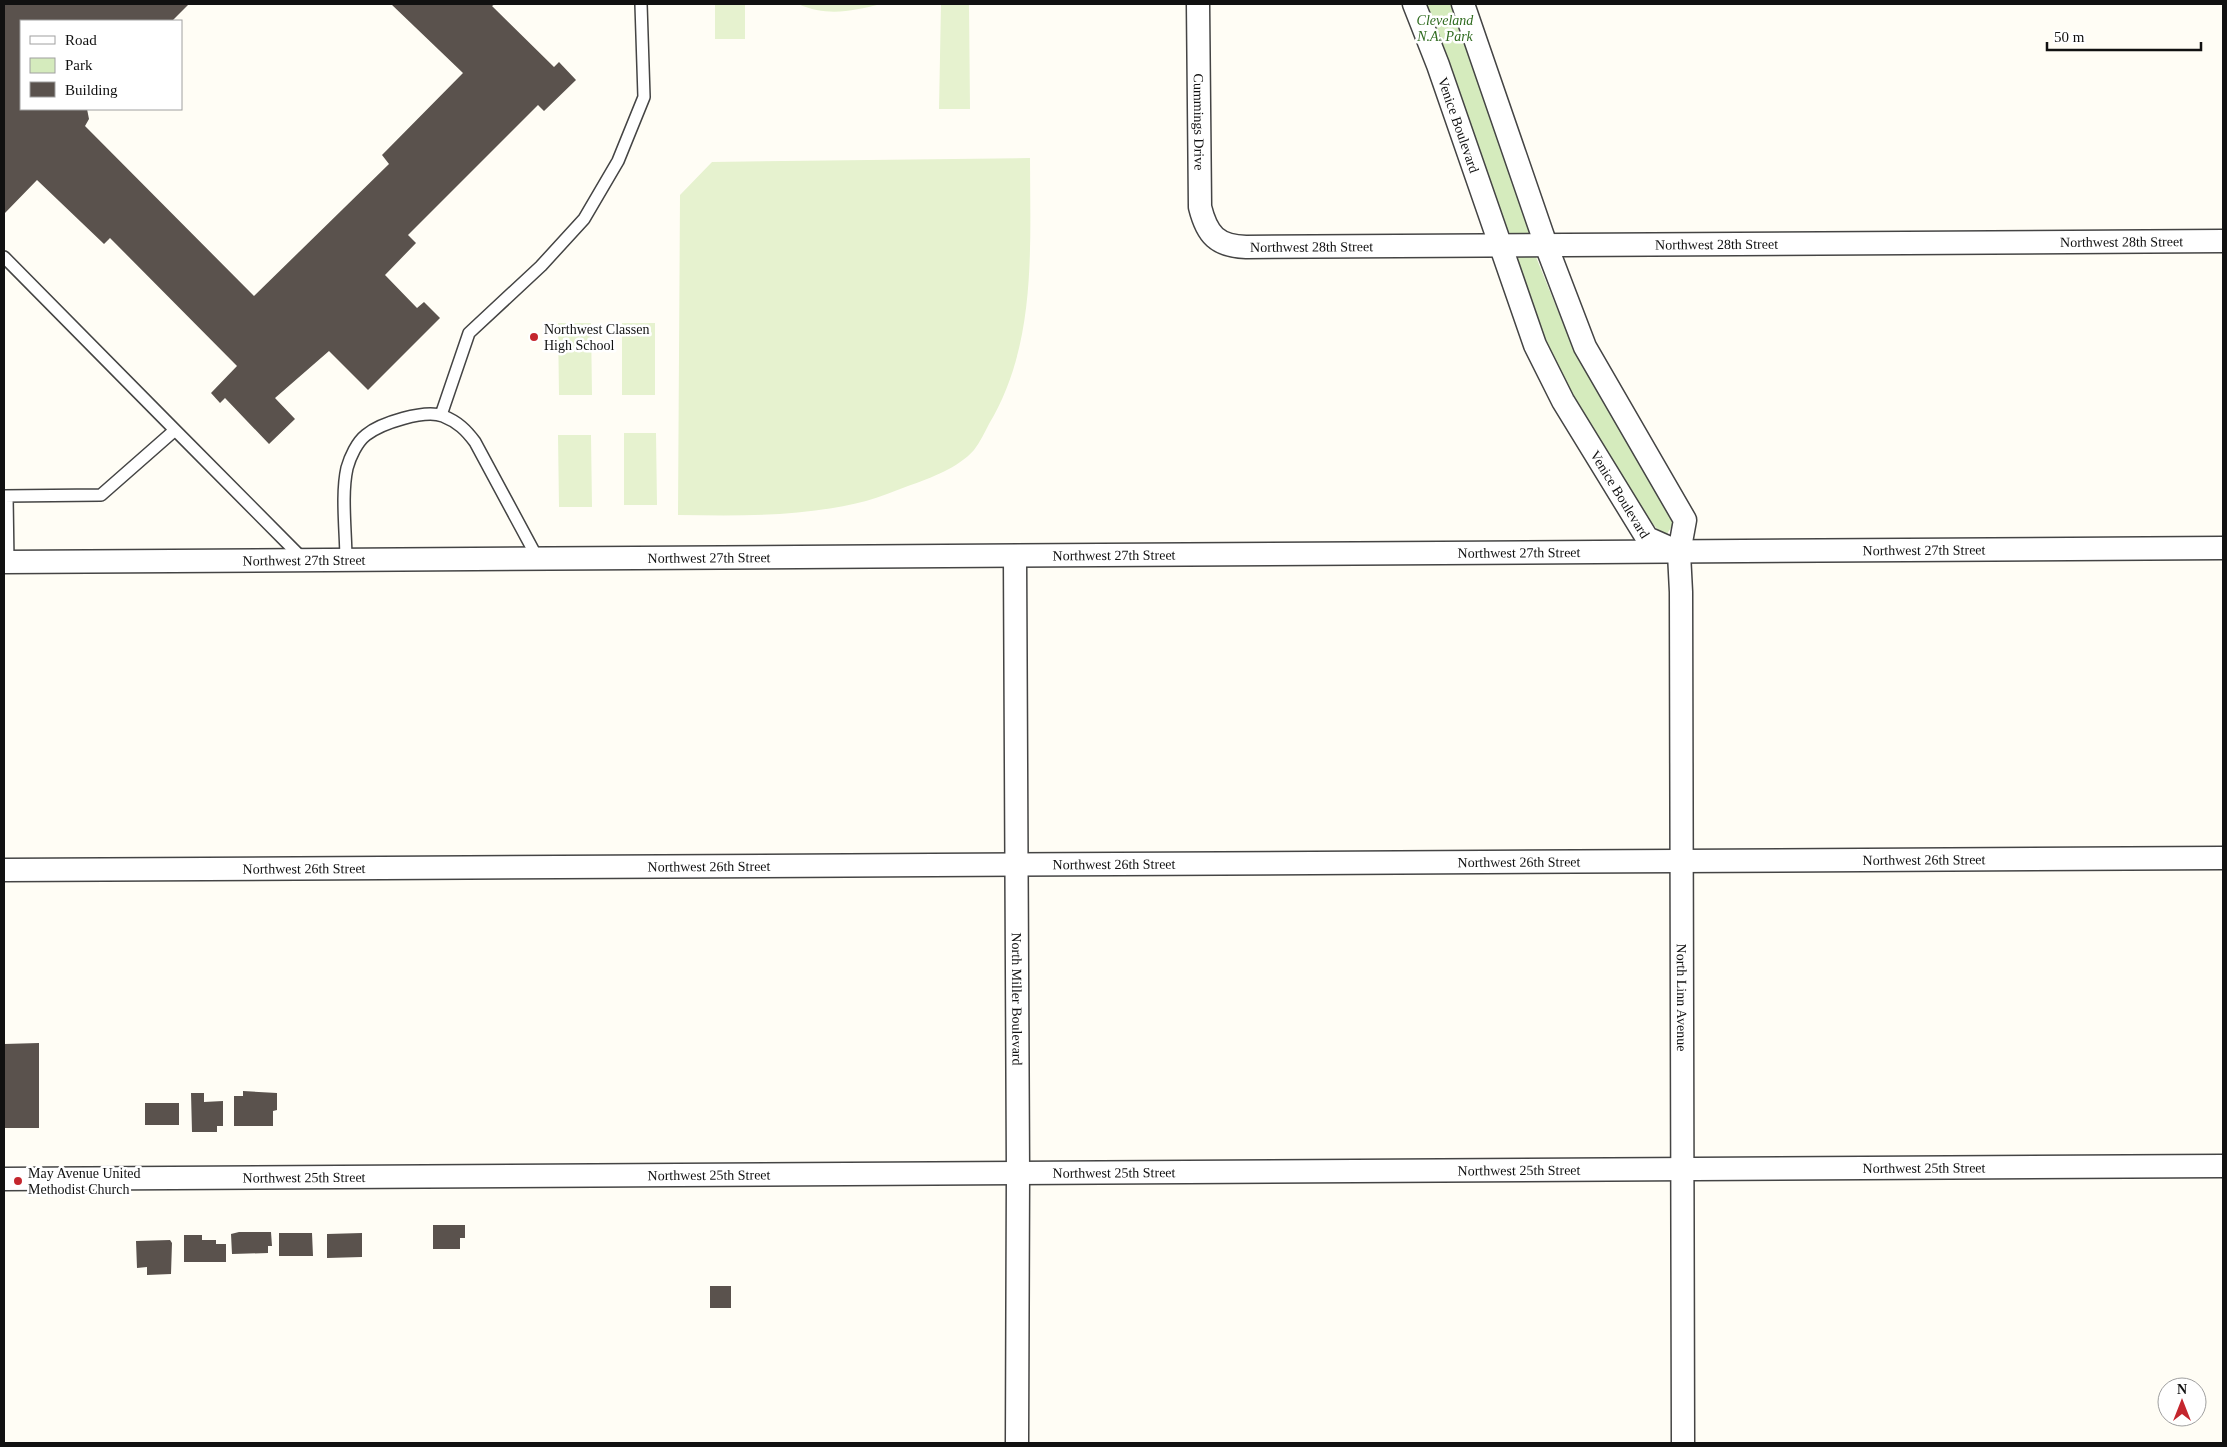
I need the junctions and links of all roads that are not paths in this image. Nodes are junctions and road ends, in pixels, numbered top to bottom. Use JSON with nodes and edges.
{"nodes":[{"id":1,"x":641,"y":4,"type":"edge"},
{"id":2,"x":1198,"y":4,"type":"edge"},
{"id":3,"x":1414,"y":4,"type":"edge"},
{"id":4,"x":1463,"y":4,"type":"edge"},
{"id":5,"x":1212,"y":236,"type":"joint"},
{"id":6,"x":2223,"y":241,"type":"edge"},
{"id":7,"x":1498,"y":245,"type":"junction"},
{"id":8,"x":1546,"y":245,"type":"junction"},
{"id":9,"x":4,"y":257,"type":"edge"},
{"id":10,"x":441,"y":415,"type":"junction"},
{"id":11,"x":175,"y":430,"type":"junction"},
{"id":12,"x":6,"y":496,"type":"edge"},
{"id":13,"x":2223,"y":548,"type":"edge"},
{"id":14,"x":1679,"y":553,"type":"junction"},
{"id":15,"x":1015,"y":557,"type":"junction"},
{"id":16,"x":346,"y":560,"type":"junction"},
{"id":17,"x":538,"y":560,"type":"junction"},
{"id":18,"x":305,"y":561,"type":"junction"},
{"id":19,"x":6,"y":562,"type":"edge"},
{"id":20,"x":2223,"y":858,"type":"edge"},
{"id":21,"x":1682,"y":861,"type":"junction"},
{"id":22,"x":1017,"y":864,"type":"junction"},
{"id":23,"x":4,"y":870,"type":"edge"},
{"id":24,"x":2223,"y":1166,"type":"edge"},
{"id":25,"x":1682,"y":1170,"type":"junction"},
{"id":26,"x":1018,"y":1174,"type":"junction"},
{"id":27,"x":4,"y":1178,"type":"edge"},
{"id":28,"x":1017,"y":1443,"type":"edge"},
{"id":29,"x":1683,"y":1443,"type":"edge"}],
"edges":[{"from":1,"to":10,"type":"lane"},
{"from":2,"to":5,"type":"street","name":"Cummings Drive"},
{"from":3,"to":7,"type":"street","name":"Venice Boulevard"},
{"from":4,"to":8,"type":"street"},
{"from":5,"to":7,"type":"street","name":"Northwest 28th Street"},
{"from":6,"to":8,"type":"street","name":"Northwest 28th Street"},
{"from":7,"to":8,"type":"street","name":"Northwest 28th Street"},
{"from":7,"to":14,"type":"street","name":"Venice Boulevard"},
{"from":8,"to":14,"type":"street"},
{"from":9,"to":11,"type":"lane"},
{"from":10,"to":16,"type":"lane"},
{"from":10,"to":17,"type":"lane"},
{"from":11,"to":12,"type":"lane"},
{"from":11,"to":18,"type":"lane"},
{"from":12,"to":19,"type":"lane"},
{"from":13,"to":14,"type":"street","name":"Northwest 27th Street"},
{"from":14,"to":15,"type":"street","name":"Northwest 27th Street"},
{"from":14,"to":21,"type":"street","name":"North Linn Avenue"},
{"from":15,"to":17,"type":"street","name":"Northwest 27th Street"},
{"from":15,"to":22,"type":"street","name":"North Miller Boulevard"},
{"from":16,"to":17,"type":"street","name":"Northwest 27th Street"},
{"from":16,"to":18,"type":"street","name":"Northwest 27th Street"},
{"from":18,"to":19,"type":"street","name":"Northwest 27th Street"},
{"from":20,"to":21,"type":"street","name":"Northwest 26th Street"},
{"from":21,"to":22,"type":"street","name":"Northwest 26th Street"},
{"from":21,"to":25,"type":"street","name":"North Linn Avenue"},
{"from":22,"to":23,"type":"street","name":"Northwest 26th Street"},
{"from":22,"to":26,"type":"street","name":"North Miller Boulevard"},
{"from":24,"to":25,"type":"street","name":"Northwest 25th Street"},
{"from":25,"to":26,"type":"street","name":"Northwest 25th Street"},
{"from":25,"to":29,"type":"street","name":"North Linn Avenue"},
{"from":26,"to":27,"type":"street","name":"Northwest 25th Street"},
{"from":26,"to":28,"type":"street","name":"North Miller Boulevard"}]}
